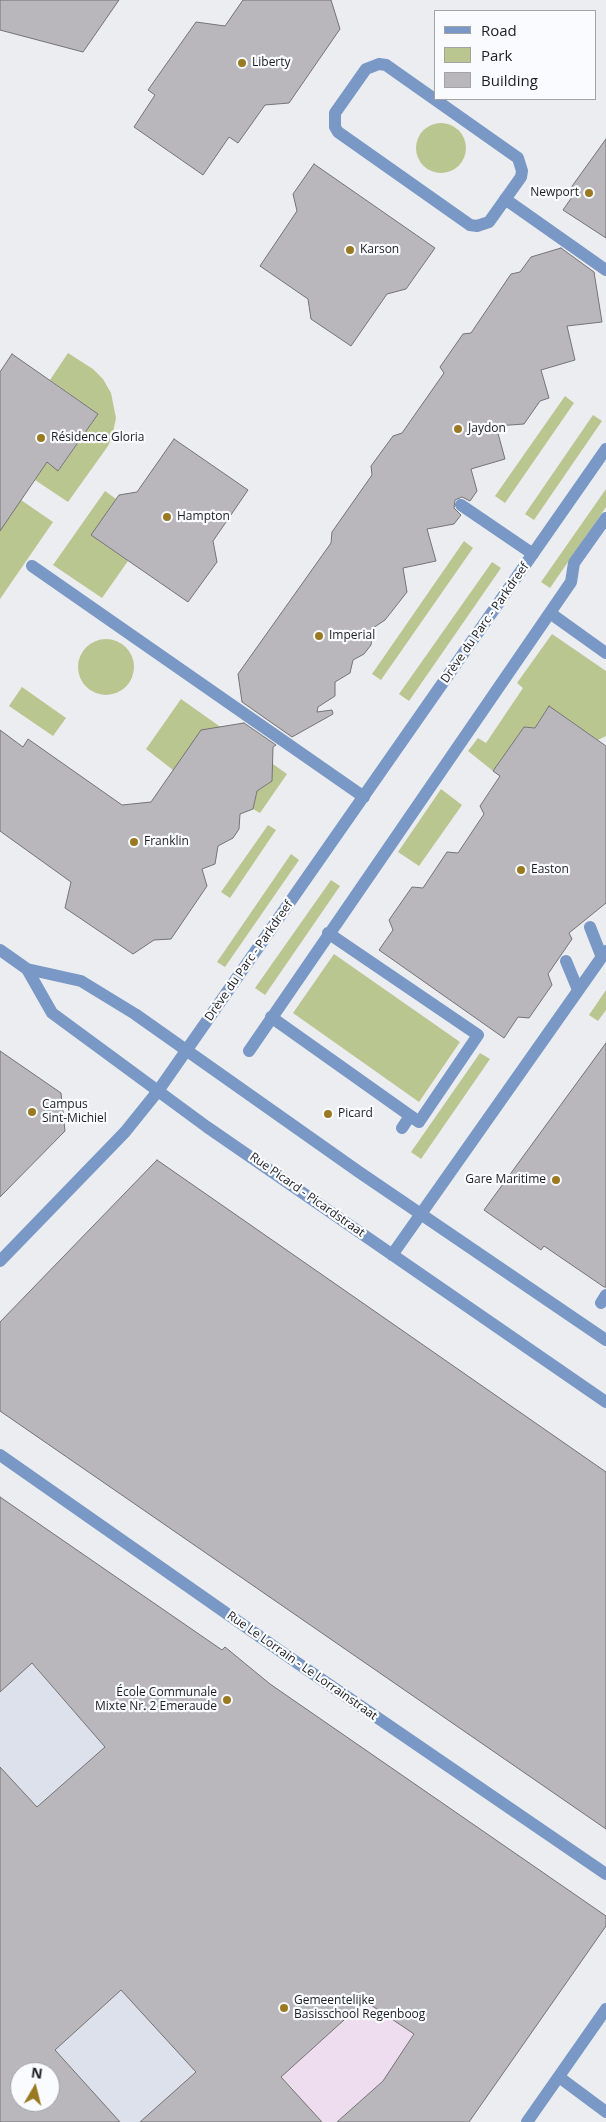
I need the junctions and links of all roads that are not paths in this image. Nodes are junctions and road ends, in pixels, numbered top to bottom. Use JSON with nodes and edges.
{"nodes":[{"id":1,"x":434,"y":99,"type":"edge"},
{"id":2,"x":435,"y":100,"type":"edge"},
{"id":3,"x":505,"y":199,"type":"junction"},
{"id":4,"x":606,"y":270,"type":"edge"},
{"id":5,"x":606,"y":449,"type":"edge"},
{"id":6,"x":461,"y":505,"type":"dead end"},
{"id":7,"x":606,"y":518,"type":"edge"},
{"id":8,"x":533,"y":554,"type":"junction"},
{"id":9,"x":32,"y":566,"type":"dead end"},
{"id":10,"x":550,"y":613,"type":"junction"},
{"id":11,"x":606,"y":653,"type":"edge"},
{"id":12,"x":364,"y":798,"type":"junction"},
{"id":13,"x":590,"y":927,"type":"dead end"},
{"id":14,"x":328,"y":933,"type":"junction"},
{"id":15,"x":0,"y":950,"type":"edge"},
{"id":16,"x":604,"y":953,"type":"edge"},
{"id":17,"x":566,"y":960,"type":"dead end"},
{"id":18,"x":27,"y":969,"type":"junction"},
{"id":19,"x":578,"y":990,"type":"junction"},
{"id":20,"x":271,"y":1016,"type":"junction"},
{"id":21,"x":187,"y":1051,"type":"junction"},
{"id":22,"x":249,"y":1051,"type":"dead end"},
{"id":23,"x":158,"y":1090,"type":"junction"},
{"id":24,"x":410,"y":1116,"type":"junction"},
{"id":25,"x":402,"y":1128,"type":"dead end"},
{"id":26,"x":421,"y":1213,"type":"junction"},
{"id":27,"x":392,"y":1255,"type":"junction"},
{"id":28,"x":0,"y":1261,"type":"edge"},
{"id":29,"x":606,"y":1340,"type":"edge"},
{"id":30,"x":606,"y":1402,"type":"edge"},
{"id":31,"x":0,"y":1455,"type":"edge"},
{"id":32,"x":606,"y":1874,"type":"edge"},
{"id":33,"x":606,"y":2009,"type":"edge"},
{"id":34,"x":559,"y":2077,"type":"junction"},
{"id":35,"x":606,"y":2112,"type":"edge"},
{"id":36,"x":527,"y":2122,"type":"edge"}],
"edges":[{"from":1,"to":3,"type":"street"},
{"from":2,"to":3,"type":"street"},
{"from":3,"to":4,"type":"street"},
{"from":5,"to":8,"type":"street","name":"Drève du Parc - Parkdreef"},
{"from":6,"to":8,"type":"street"},
{"from":7,"to":10,"type":"street"},
{"from":8,"to":12,"type":"street","name":"Drève du Parc - Parkdreef"},
{"from":9,"to":12,"type":"street"},
{"from":10,"to":11,"type":"street"},
{"from":10,"to":14,"type":"street"},
{"from":12,"to":21,"type":"street","name":"Drève du Parc - Parkdreef"},
{"from":13,"to":16,"type":"street"},
{"from":14,"to":20,"type":"street"},
{"from":14,"to":24,"type":"street"},
{"from":15,"to":18,"type":"street","name":"Rue Picard - Picardstraat"},
{"from":16,"to":19,"type":"street"},
{"from":17,"to":19,"type":"street"},
{"from":18,"to":21,"type":"street","name":"Rue Picard - Picardstraat"},
{"from":18,"to":23,"type":"street","name":"Rue Picard - Picardstraat"},
{"from":19,"to":26,"type":"street"},
{"from":20,"to":22,"type":"street"},
{"from":20,"to":24,"type":"street"},
{"from":21,"to":23,"type":"street","name":"Drève du Parc - Parkdreef"},
{"from":21,"to":26,"type":"street","name":"Rue Picard - Picardstraat"},
{"from":23,"to":27,"type":"street","name":"Rue Picard - Picardstraat"},
{"from":23,"to":28,"type":"street","name":"Drève du Parc - Parkdreef"},
{"from":24,"to":25,"type":"street"},
{"from":26,"to":27,"type":"street"},
{"from":26,"to":29,"type":"street","name":"Rue Picard - Picardstraat"},
{"from":27,"to":30,"type":"street","name":"Rue Picard - Picardstraat"},
{"from":31,"to":32,"type":"street","name":"Rue Le Lorrain - Le Lorrainstraat"},
{"from":33,"to":34,"type":"street"},
{"from":34,"to":35,"type":"street"},
{"from":34,"to":36,"type":"street"}]}
